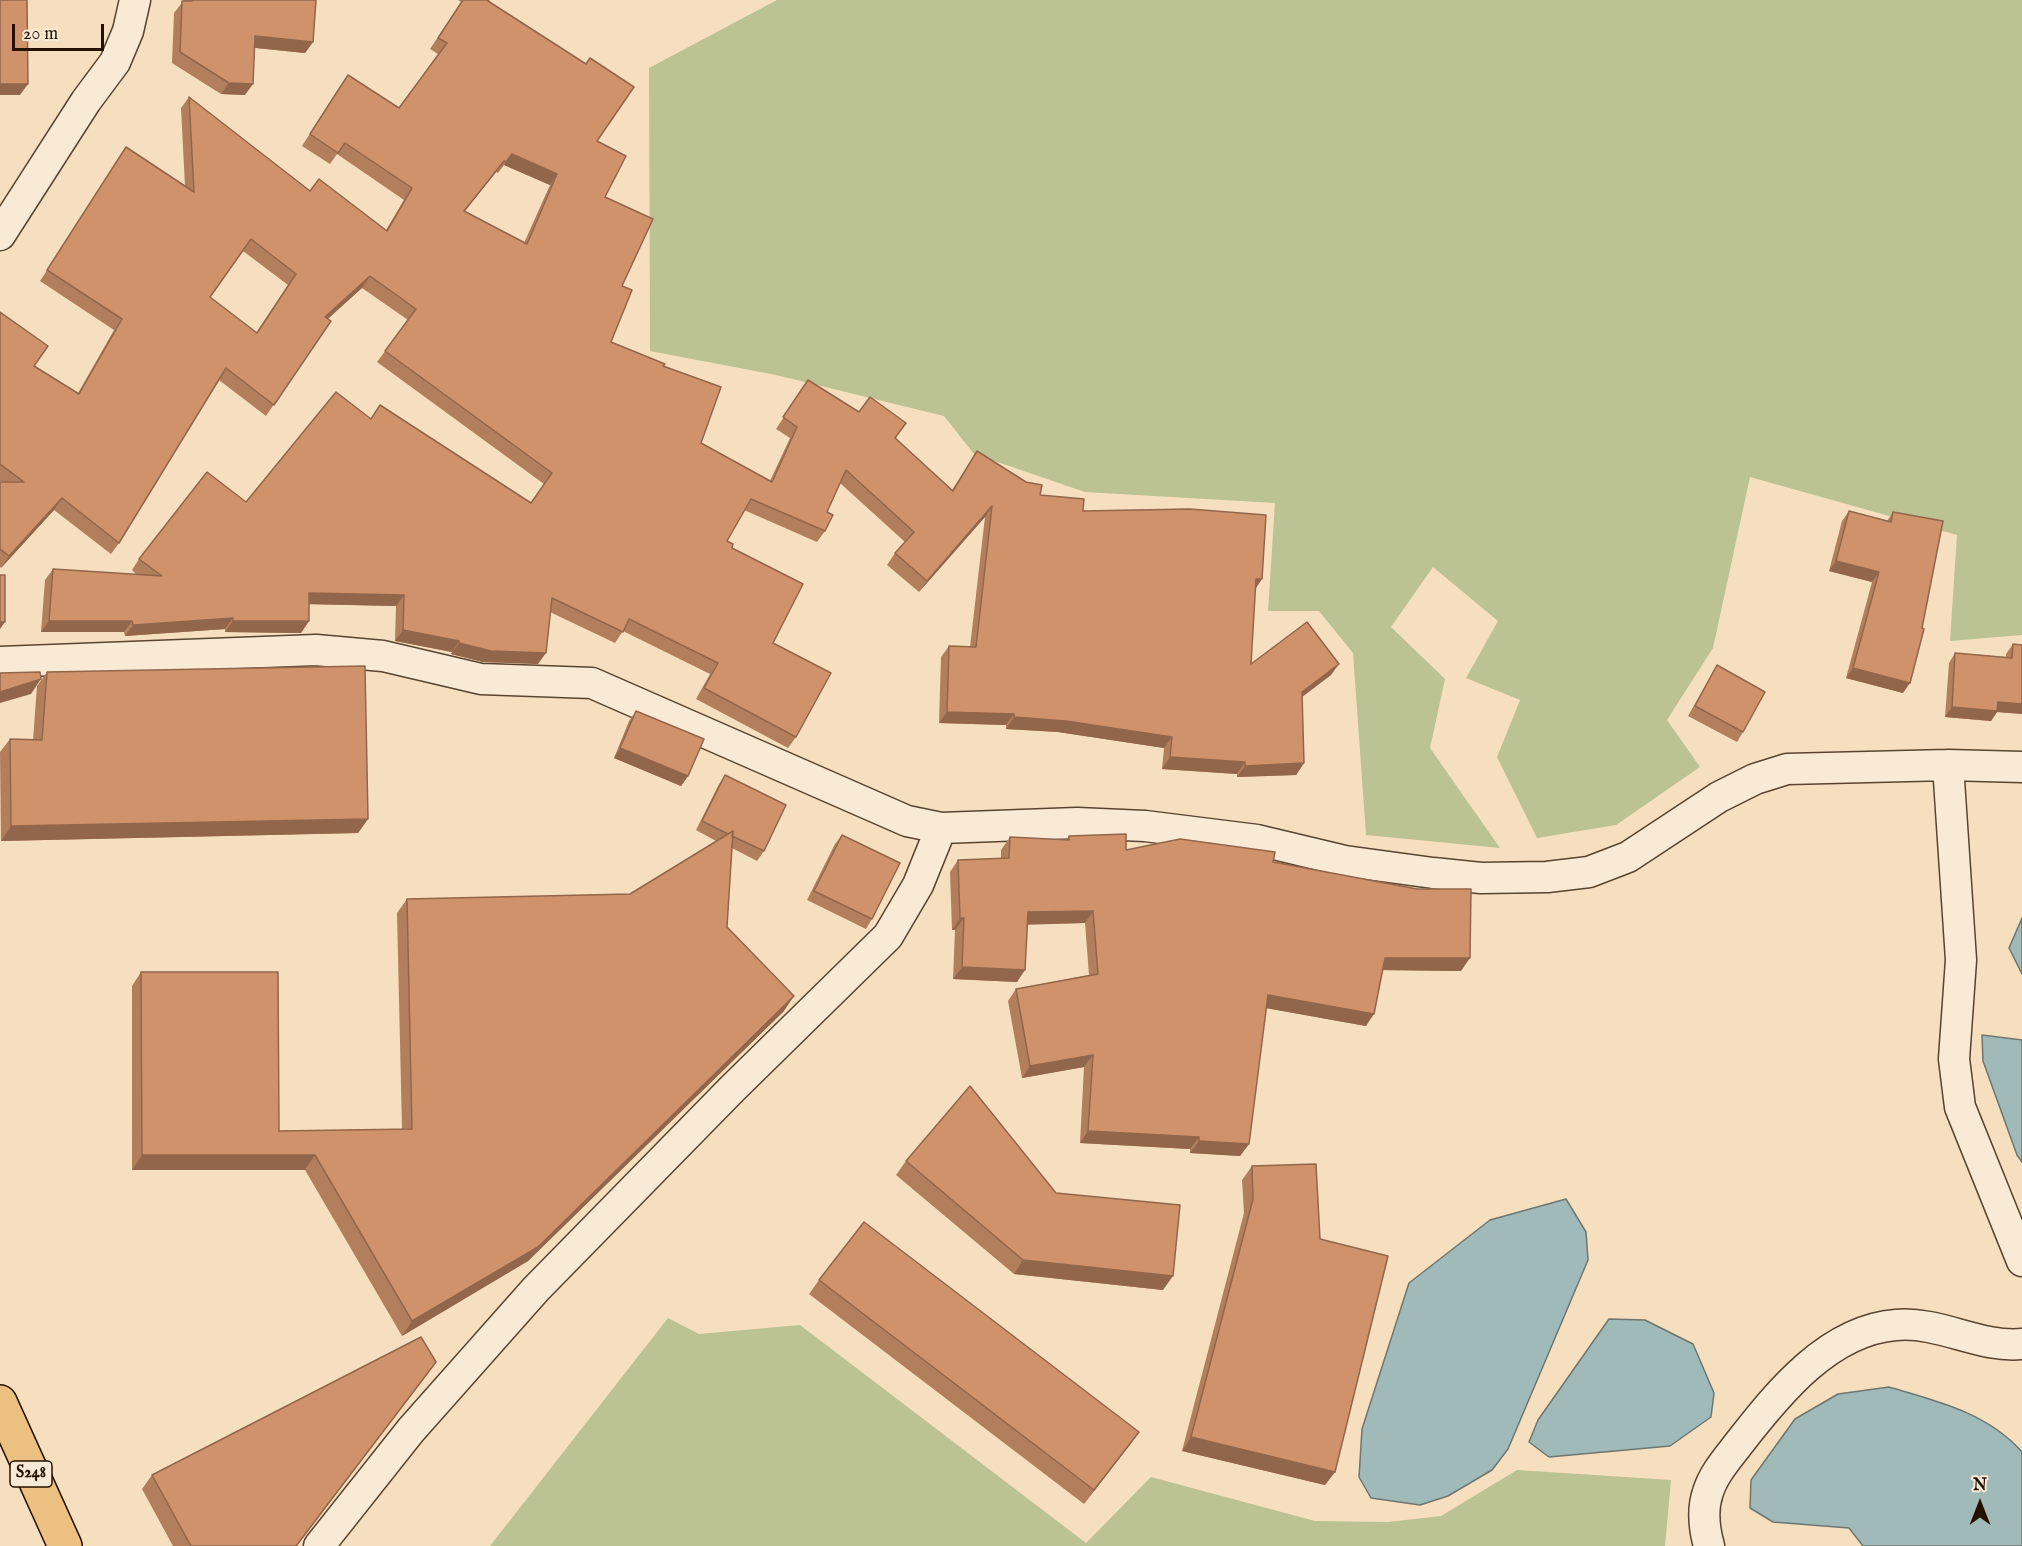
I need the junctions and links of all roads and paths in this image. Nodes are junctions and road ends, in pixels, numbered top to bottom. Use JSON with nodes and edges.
{"nodes":[{"id":1,"x":135,"y":0,"type":"edge"},
{"id":2,"x":0,"y":235,"type":"edge"},
{"id":3,"x":0,"y":662,"type":"edge"},
{"id":4,"x":1948,"y":765,"type":"junction"},
{"id":5,"x":2022,"y":767,"type":"edge"},
{"id":6,"x":941,"y":828,"type":"junction"},
{"id":7,"x":2022,"y":1262,"type":"edge"},
{"id":8,"x":2022,"y":1344,"type":"edge"},
{"id":9,"x":0,"y":1402,"type":"edge"},
{"id":10,"x":64,"y":1546,"type":"edge"},
{"id":11,"x":319,"y":1546,"type":"edge"},
{"id":12,"x":1709,"y":1546,"type":"edge"}],
"edges":[{"from":1,"to":2,"type":"street"},
{"from":3,"to":6,"type":"street"},
{"from":4,"to":5,"type":"street"},
{"from":4,"to":6,"type":"street"},
{"from":4,"to":7,"type":"street"},
{"from":6,"to":11,"type":"street"},
{"from":8,"to":12,"type":"street"},
{"from":9,"to":10,"type":"main road","number":"S248"}]}
